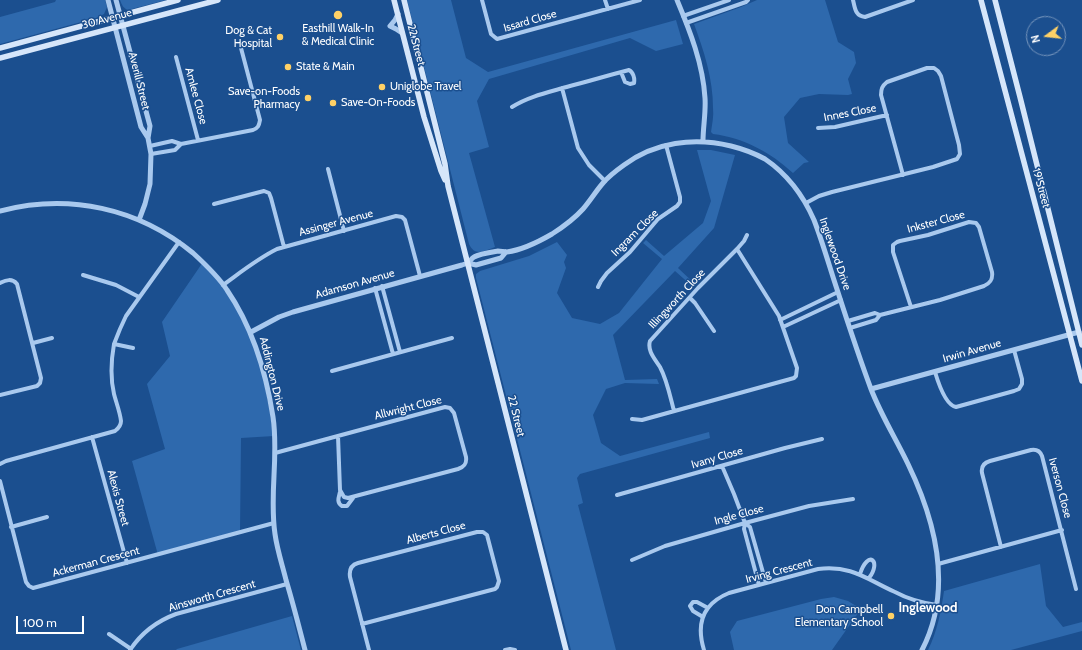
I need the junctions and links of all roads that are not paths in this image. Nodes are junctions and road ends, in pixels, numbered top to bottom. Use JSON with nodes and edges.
{"nodes":[{"id":1,"x":108,"y":0,"type":"edge"},
{"id":2,"x":116,"y":0,"type":"edge"},
{"id":3,"x":178,"y":0,"type":"edge"},
{"id":4,"x":218,"y":0,"type":"edge"},
{"id":5,"x":394,"y":0,"type":"edge"},
{"id":6,"x":404,"y":0,"type":"edge"},
{"id":7,"x":482,"y":0,"type":"edge"},
{"id":8,"x":605,"y":0,"type":"edge"},
{"id":9,"x":640,"y":0,"type":"edge"},
{"id":10,"x":677,"y":0,"type":"edge"},
{"id":11,"x":729,"y":0,"type":"edge"},
{"id":12,"x":748,"y":0,"type":"edge"},
{"id":13,"x":853,"y":0,"type":"edge"},
{"id":14,"x":914,"y":0,"type":"edge"},
{"id":15,"x":981,"y":0,"type":"edge"},
{"id":16,"x":995,"y":0,"type":"edge"},
{"id":17,"x":608,"y":9,"type":"junction"},
{"id":18,"x":398,"y":14,"type":"junction"},
{"id":19,"x":120,"y":16,"type":"junction"},
{"id":20,"x":683,"y":16,"type":"junction"},
{"id":21,"x":113,"y":18,"type":"junction"},
{"id":22,"x":686,"y":23,"type":"junction"},
{"id":23,"x":123,"y":25,"type":"junction"},
{"id":24,"x":115,"y":27,"type":"junction"},
{"id":25,"x":402,"y":33,"type":"junction"},
{"id":26,"x":0,"y":48,"type":"edge"},
{"id":27,"x":241,"y":48,"type":"dead end"},
{"id":28,"x":176,"y":57,"type":"dead end"},
{"id":29,"x":0,"y":58,"type":"edge"},
{"id":30,"x":622,"y":72,"type":"dead end"},
{"id":31,"x":562,"y":88,"type":"junction"},
{"id":32,"x":512,"y":107,"type":"dead end"},
{"id":33,"x":887,"y":115,"type":"junction"},
{"id":34,"x":818,"y":128,"type":"dead end"},
{"id":35,"x":148,"y":138,"type":"junction"},
{"id":36,"x":198,"y":140,"type":"junction"},
{"id":37,"x":703,"y":141,"type":"junction"},
{"id":38,"x":181,"y":144,"type":"junction"},
{"id":39,"x":666,"y":145,"type":"junction"},
{"id":40,"x":150,"y":146,"type":"junction"},
{"id":41,"x":151,"y":154,"type":"junction"},
{"id":42,"x":328,"y":169,"type":"dead end"},
{"id":43,"x":903,"y":175,"type":"junction"},
{"id":44,"x":605,"y":181,"type":"junction"},
{"id":45,"x":448,"y":186,"type":"junction"},
{"id":46,"x":806,"y":203,"type":"junction"},
{"id":47,"x":214,"y":204,"type":"dead end"},
{"id":48,"x":0,"y":211,"type":"edge"},
{"id":49,"x":139,"y":220,"type":"junction"},
{"id":50,"x":344,"y":231,"type":"junction"},
{"id":51,"x":747,"y":235,"type":"dead end"},
{"id":52,"x":179,"y":242,"type":"junction"},
{"id":53,"x":284,"y":247,"type":"junction"},
{"id":54,"x":736,"y":249,"type":"junction"},
{"id":55,"x":506,"y":252,"type":"junction"},
{"id":56,"x":468,"y":263,"type":"junction"},
{"id":57,"x":83,"y":275,"type":"dead end"},
{"id":58,"x":420,"y":276,"type":"junction"},
{"id":59,"x":0,"y":283,"type":"edge"},
{"id":60,"x":224,"y":285,"type":"junction"},
{"id":61,"x":382,"y":286,"type":"junction"},
{"id":62,"x":598,"y":287,"type":"dead end"},
{"id":63,"x":375,"y":288,"type":"junction"},
{"id":64,"x":838,"y":292,"type":"junction"},
{"id":65,"x":139,"y":297,"type":"junction"},
{"id":66,"x":690,"y":298,"type":"junction"},
{"id":67,"x":840,"y":300,"type":"junction"},
{"id":68,"x":911,"y":307,"type":"junction"},
{"id":69,"x":880,"y":314,"type":"junction"},
{"id":70,"x":780,"y":320,"type":"junction"},
{"id":71,"x":848,"y":321,"type":"junction"},
{"id":72,"x":783,"y":327,"type":"junction"},
{"id":73,"x":850,"y":328,"type":"junction"},
{"id":74,"x":714,"y":331,"type":"dead end"},
{"id":75,"x":250,"y":332,"type":"junction"},
{"id":76,"x":1079,"y":332,"type":"junction"},
{"id":77,"x":1070,"y":334,"type":"junction"},
{"id":78,"x":52,"y":338,"type":"dead end"},
{"id":79,"x":452,"y":338,"type":"dead end"},
{"id":80,"x":33,"y":343,"type":"junction"},
{"id":81,"x":114,"y":344,"type":"junction"},
{"id":82,"x":1082,"y":345,"type":"edge"},
{"id":83,"x":133,"y":348,"type":"dead end"},
{"id":84,"x":1014,"y":350,"type":"junction"},
{"id":85,"x":400,"y":352,"type":"junction"},
{"id":86,"x":393,"y":354,"type":"junction"},
{"id":87,"x":332,"y":371,"type":"dead end"},
{"id":88,"x":935,"y":372,"type":"junction"},
{"id":89,"x":1082,"y":381,"type":"edge"},
{"id":90,"x":871,"y":389,"type":"junction"},
{"id":91,"x":0,"y":396,"type":"edge"},
{"id":92,"x":674,"y":411,"type":"junction"},
{"id":93,"x":632,"y":419,"type":"dead end"},
{"id":94,"x":338,"y":436,"type":"junction"},
{"id":95,"x":92,"y":437,"type":"junction"},
{"id":96,"x":822,"y":439,"type":"dead end"},
{"id":97,"x":275,"y":453,"type":"junction"},
{"id":98,"x":0,"y":464,"type":"edge"},
{"id":99,"x":722,"y":466,"type":"junction"},
{"id":100,"x":0,"y":481,"type":"edge"},
{"id":101,"x":340,"y":492,"type":"junction"},
{"id":102,"x":616,"y":496,"type":"dead end"},
{"id":103,"x":353,"y":498,"type":"junction"},
{"id":104,"x":853,"y":499,"type":"dead end"},
{"id":105,"x":47,"y":518,"type":"dead end"},
{"id":106,"x":274,"y":523,"type":"junction"},
{"id":107,"x":745,"y":523,"type":"junction"},
{"id":108,"x":12,"y":527,"type":"junction"},
{"id":109,"x":1062,"y":530,"type":"junction"},
{"id":110,"x":1001,"y":546,"type":"junction"},
{"id":111,"x":758,"y":552,"type":"junction"},
{"id":112,"x":751,"y":554,"type":"junction"},
{"id":113,"x":632,"y":560,"type":"dead end"},
{"id":114,"x":126,"y":563,"type":"junction"},
{"id":115,"x":938,"y":564,"type":"junction"},
{"id":116,"x":860,"y":574,"type":"junction"},
{"id":117,"x":869,"y":578,"type":"junction"},
{"id":118,"x":766,"y":583,"type":"junction"},
{"id":119,"x":288,"y":584,"type":"junction"},
{"id":120,"x":759,"y":585,"type":"junction"},
{"id":121,"x":1076,"y":589,"type":"dead end"},
{"id":122,"x":937,"y":605,"type":"junction"},
{"id":123,"x":708,"y":608,"type":"junction"},
{"id":124,"x":703,"y":617,"type":"junction"},
{"id":125,"x":362,"y":624,"type":"junction"},
{"id":126,"x":109,"y":634,"type":"dead end"},
{"id":127,"x":131,"y":649,"type":"edge"},
{"id":128,"x":305,"y":650,"type":"edge"},
{"id":129,"x":369,"y":650,"type":"edge"},
{"id":130,"x":505,"y":650,"type":"edge"},
{"id":131,"x":515,"y":650,"type":"edge"},
{"id":132,"x":566,"y":650,"type":"edge"},
{"id":133,"x":704,"y":650,"type":"edge"},
{"id":134,"x":922,"y":650,"type":"edge"}],
"edges":[{"from":1,"to":21,"type":"street","name":"Averill Street"},
{"from":2,"to":19,"type":"street","name":"Averill Street"},
{"from":3,"to":19,"type":"main road","name":"30 Avenue"},
{"from":4,"to":23,"type":"main road","name":"30 Avenue"},
{"from":5,"to":18,"type":"main road","name":"22 Street"},
{"from":6,"to":45,"type":"main road","name":"22 Street"},
{"from":7,"to":17,"type":"street","name":"Issard Close"},
{"from":8,"to":17,"type":"street"},
{"from":9,"to":17,"type":"street","name":"Issard Close"},
{"from":10,"to":20,"type":"street"},
{"from":11,"to":20,"type":"street"},
{"from":12,"to":22,"type":"street"},
{"from":13,"to":14,"type":"street"},
{"from":15,"to":77,"type":"main road","name":"19 Street"},
{"from":16,"to":76,"type":"main road","name":"19 Street"},
{"from":18,"to":25,"type":"main road","name":"22 Street"},
{"from":18,"to":25,"type":"street"},
{"from":19,"to":21,"type":"main road","name":"30 Avenue"},
{"from":19,"to":23,"type":"street","name":"Averill Street"},
{"from":20,"to":22,"type":"street"},
{"from":21,"to":24,"type":"street","name":"Averill Street"},
{"from":21,"to":26,"type":"main road","name":"30 Avenue"},
{"from":22,"to":37,"type":"street"},
{"from":23,"to":24,"type":"main road","name":"30 Avenue"},
{"from":23,"to":35,"type":"street","name":"Averill Street"},
{"from":24,"to":29,"type":"main road","name":"30 Avenue"},
{"from":24,"to":35,"type":"street","name":"Averill Street"},
{"from":25,"to":45,"type":"main road","name":"22 Street"},
{"from":27,"to":36,"type":"street"},
{"from":28,"to":36,"type":"street","name":"Amlee Close"},
{"from":30,"to":31,"type":"street"},
{"from":31,"to":32,"type":"street"},
{"from":31,"to":44,"type":"street"},
{"from":33,"to":34,"type":"street","name":"Innes Close"},
{"from":33,"to":43,"type":"street"},
{"from":33,"to":43,"type":"street"},
{"from":35,"to":40,"type":"street","name":"Averill Street"},
{"from":36,"to":38,"type":"street"},
{"from":37,"to":39,"type":"street","name":"Inglewood Drive"},
{"from":37,"to":46,"type":"street","name":"Inglewood Drive"},
{"from":38,"to":40,"type":"street"},
{"from":38,"to":41,"type":"street"},
{"from":39,"to":44,"type":"street","name":"Inglewood Drive"},
{"from":39,"to":62,"type":"street","name":"Ingram Close"},
{"from":40,"to":41,"type":"street","name":"Averill Street"},
{"from":41,"to":49,"type":"street","name":"Averill Street"},
{"from":42,"to":50,"type":"street"},
{"from":43,"to":46,"type":"street"},
{"from":44,"to":55,"type":"street","name":"Inglewood Drive"},
{"from":45,"to":56,"type":"main road","name":"22 Street"},
{"from":46,"to":64,"type":"street","name":"Inglewood Drive"},
{"from":47,"to":53,"type":"street"},
{"from":48,"to":49,"type":"street","name":"Addington Drive"},
{"from":49,"to":52,"type":"street","name":"Addington Drive"},
{"from":50,"to":53,"type":"street","name":"Assinger Avenue"},
{"from":50,"to":58,"type":"street","name":"Assinger Avenue"},
{"from":51,"to":54,"type":"street","name":"Illingworth Close"},
{"from":52,"to":60,"type":"street","name":"Addington Drive"},
{"from":52,"to":65,"type":"street"},
{"from":53,"to":60,"type":"street","name":"Assinger Avenue"},
{"from":54,"to":66,"type":"street","name":"Illingworth Close"},
{"from":54,"to":70,"type":"street"},
{"from":55,"to":56,"type":"street","name":"Inglewood Drive"},
{"from":55,"to":56,"type":"street","name":"Inglewood Drive"},
{"from":56,"to":58,"type":"street","name":"Adamson Avenue"},
{"from":56,"to":132,"type":"main road","name":"22 Street"},
{"from":57,"to":65,"type":"street"},
{"from":58,"to":61,"type":"street","name":"Adamson Avenue"},
{"from":59,"to":80,"type":"street"},
{"from":60,"to":75,"type":"street","name":"Addington Drive"},
{"from":61,"to":63,"type":"street","name":"Adamson Avenue"},
{"from":61,"to":85,"type":"street"},
{"from":63,"to":75,"type":"street","name":"Adamson Avenue"},
{"from":63,"to":86,"type":"street"},
{"from":64,"to":67,"type":"street","name":"Inglewood Drive"},
{"from":64,"to":70,"type":"street"},
{"from":65,"to":81,"type":"street"},
{"from":66,"to":74,"type":"street"},
{"from":66,"to":92,"type":"street","name":"Illingworth Close"},
{"from":67,"to":71,"type":"street","name":"Inglewood Drive"},
{"from":67,"to":72,"type":"street"},
{"from":68,"to":68,"type":"street","name":"Inkster Close"},
{"from":68,"to":69,"type":"street","name":"Inkster Close"},
{"from":69,"to":71,"type":"street","name":"Inkster Close"},
{"from":69,"to":73,"type":"street","name":"Inkster Close"},
{"from":70,"to":72,"type":"street"},
{"from":71,"to":73,"type":"street","name":"Inglewood Drive"},
{"from":72,"to":92,"type":"street"},
{"from":73,"to":90,"type":"street","name":"Inglewood Drive"},
{"from":75,"to":97,"type":"street","name":"Addington Drive"},
{"from":76,"to":77,"type":"street","name":"Irwin Avenue"},
{"from":76,"to":82,"type":"main road","name":"19 Street"},
{"from":77,"to":84,"type":"street","name":"Irwin Avenue"},
{"from":77,"to":89,"type":"main road","name":"19 Street"},
{"from":78,"to":80,"type":"street"},
{"from":79,"to":85,"type":"street"},
{"from":80,"to":91,"type":"street"},
{"from":81,"to":83,"type":"street"},
{"from":81,"to":95,"type":"street"},
{"from":84,"to":88,"type":"street","name":"Irwin Avenue"},
{"from":84,"to":88,"type":"street"},
{"from":85,"to":86,"type":"street"},
{"from":86,"to":87,"type":"street"},
{"from":88,"to":90,"type":"street","name":"Irwin Avenue"},
{"from":90,"to":115,"type":"street","name":"Inglewood Drive"},
{"from":92,"to":93,"type":"street"},
{"from":94,"to":97,"type":"street","name":"Allwright Close"},
{"from":94,"to":101,"type":"street","name":"Allwright Close"},
{"from":94,"to":103,"type":"street","name":"Allwright Close"},
{"from":95,"to":98,"type":"street"},
{"from":95,"to":114,"type":"street","name":"Alexis Street"},
{"from":96,"to":99,"type":"street","name":"Ivany Close"},
{"from":97,"to":106,"type":"street","name":"Addington Drive"},
{"from":99,"to":102,"type":"street","name":"Ivany Close"},
{"from":99,"to":107,"type":"street"},
{"from":100,"to":108,"type":"street","name":"Ackerman Crescent"},
{"from":101,"to":103,"type":"street"},
{"from":101,"to":103,"type":"street","name":"Allwright Close"},
{"from":104,"to":107,"type":"street","name":"Ingle Close"},
{"from":105,"to":108,"type":"street"},
{"from":106,"to":114,"type":"street","name":"Ackerman Crescent"},
{"from":106,"to":119,"type":"street","name":"Addington Drive"},
{"from":107,"to":111,"type":"street"},
{"from":107,"to":112,"type":"street"},
{"from":107,"to":113,"type":"street","name":"Ingle Close"},
{"from":108,"to":114,"type":"street","name":"Ackerman Crescent"},
{"from":109,"to":110,"type":"street","name":"Iverson Close"},
{"from":109,"to":110,"type":"street","name":"Iverson Close"},
{"from":109,"to":121,"type":"street","name":"Iverson Close"},
{"from":110,"to":115,"type":"street","name":"Iverson Close"},
{"from":111,"to":112,"type":"street"},
{"from":111,"to":118,"type":"street"},
{"from":112,"to":120,"type":"street"},
{"from":115,"to":122,"type":"street","name":"Inglewood Drive"},
{"from":116,"to":117,"type":"street","name":"Irving Crescent"},
{"from":116,"to":117,"type":"street"},
{"from":116,"to":118,"type":"street","name":"Irving Crescent"},
{"from":117,"to":122,"type":"street","name":"Irving Crescent"},
{"from":118,"to":120,"type":"street","name":"Irving Crescent"},
{"from":119,"to":127,"type":"street","name":"Ainsworth Crescent"},
{"from":119,"to":128,"type":"street","name":"Addington Drive"},
{"from":120,"to":123,"type":"street","name":"Irving Crescent"},
{"from":122,"to":134,"type":"street","name":"Inglewood Drive"},
{"from":123,"to":124,"type":"street","name":"Irving Crescent"},
{"from":123,"to":124,"type":"street"},
{"from":124,"to":133,"type":"street","name":"Irving Crescent"},
{"from":125,"to":125,"type":"street","name":"Alberts Close"},
{"from":125,"to":129,"type":"street","name":"Alberts Close"},
{"from":126,"to":127,"type":"street"},
{"from":130,"to":131,"type":"street"}]}
